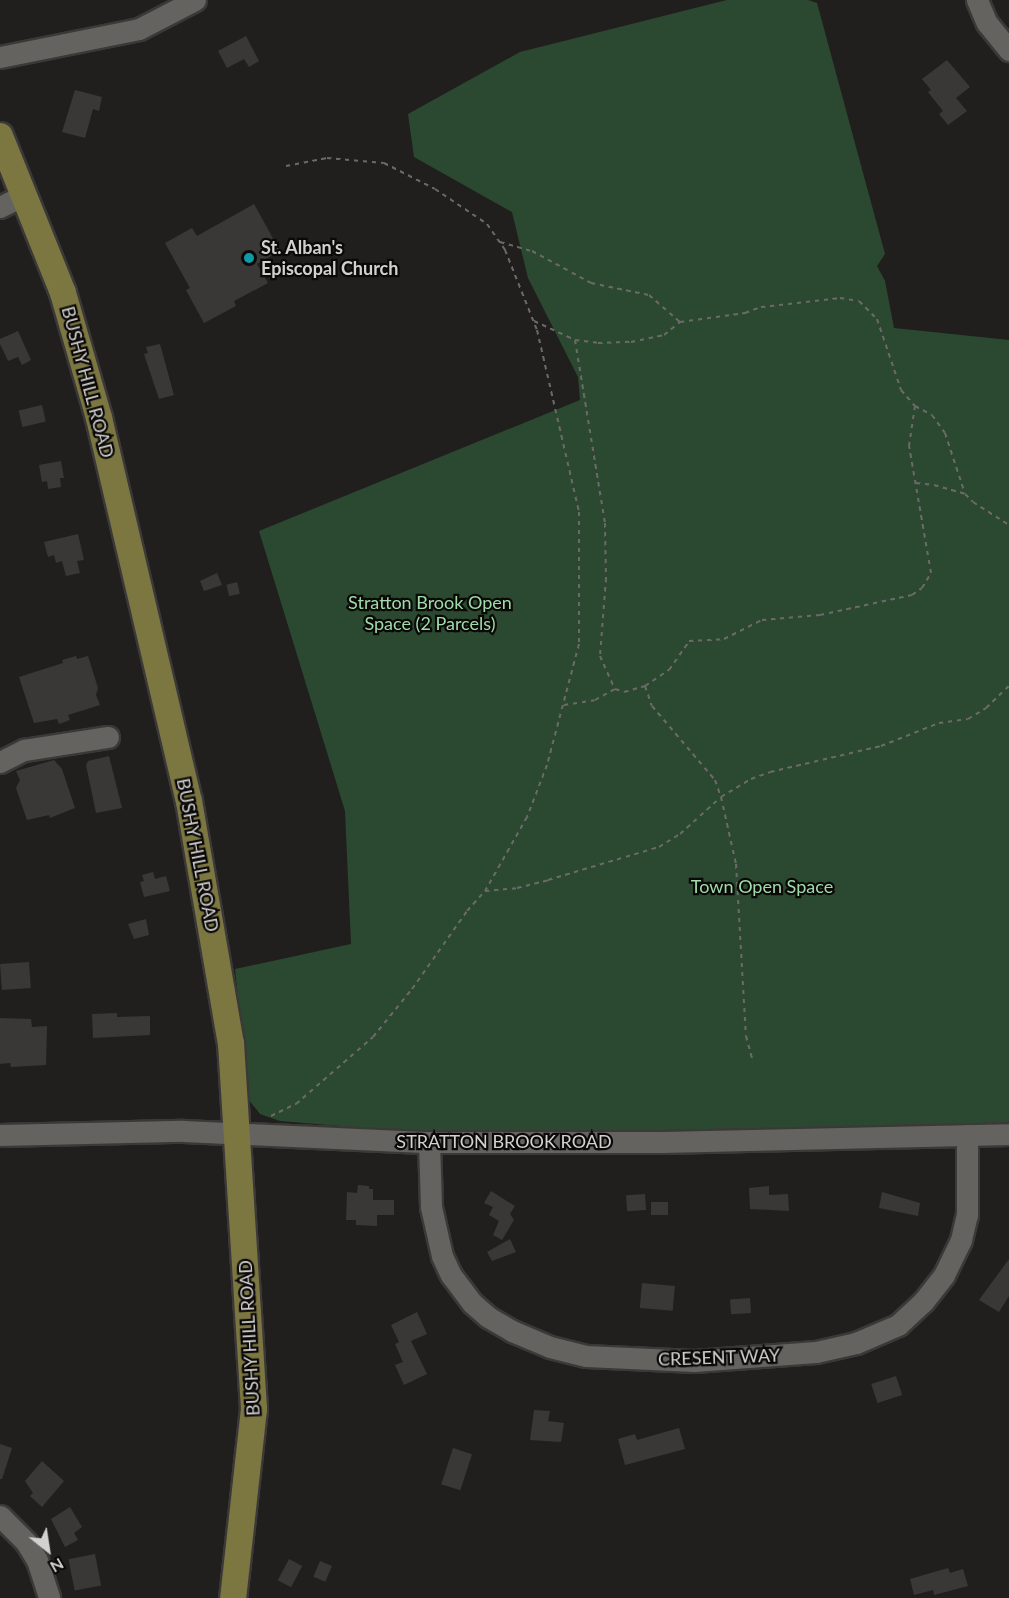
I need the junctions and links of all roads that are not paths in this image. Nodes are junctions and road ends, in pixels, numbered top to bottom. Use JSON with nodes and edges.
{"nodes":[{"id":1,"x":195,"y":0,"type":"edge"},
{"id":2,"x":977,"y":0,"type":"edge"},
{"id":3,"x":1009,"y":50,"type":"edge"},
{"id":4,"x":0,"y":57,"type":"edge"},
{"id":5,"x":0,"y":136,"type":"edge"},
{"id":6,"x":25,"y":194,"type":"junction"},
{"id":7,"x":0,"y":207,"type":"edge"},
{"id":8,"x":108,"y":737,"type":"dead end"},
{"id":9,"x":0,"y":762,"type":"edge"},
{"id":10,"x":237,"y":1133,"type":"junction"},
{"id":11,"x":1009,"y":1134,"type":"edge"},
{"id":12,"x":0,"y":1135,"type":"edge"},
{"id":13,"x":968,"y":1135,"type":"junction"},
{"id":14,"x":429,"y":1142,"type":"junction"},
{"id":15,"x":0,"y":1516,"type":"edge"},
{"id":16,"x":49,"y":1598,"type":"edge"},
{"id":17,"x":233,"y":1598,"type":"edge"}],
"edges":[{"from":1,"to":4,"type":"street"},
{"from":2,"to":3,"type":"street"},
{"from":5,"to":6,"type":"main road","name":"BUSHY HILL ROAD"},
{"from":6,"to":7,"type":"street"},
{"from":6,"to":10,"type":"main road","name":"BUSHY HILL ROAD"},
{"from":8,"to":9,"type":"street"},
{"from":10,"to":12,"type":"street","name":"STRATTON BROOK ROAD"},
{"from":10,"to":14,"type":"street","name":"STRATTON BROOK ROAD"},
{"from":10,"to":17,"type":"main road","name":"BUSHY HILL ROAD"},
{"from":11,"to":13,"type":"street","name":"STRATTON BROOK ROAD"},
{"from":13,"to":14,"type":"street","name":"STRATTON BROOK ROAD"},
{"from":13,"to":14,"type":"street","name":"CRESENT WAY"},
{"from":15,"to":16,"type":"street"}]}
